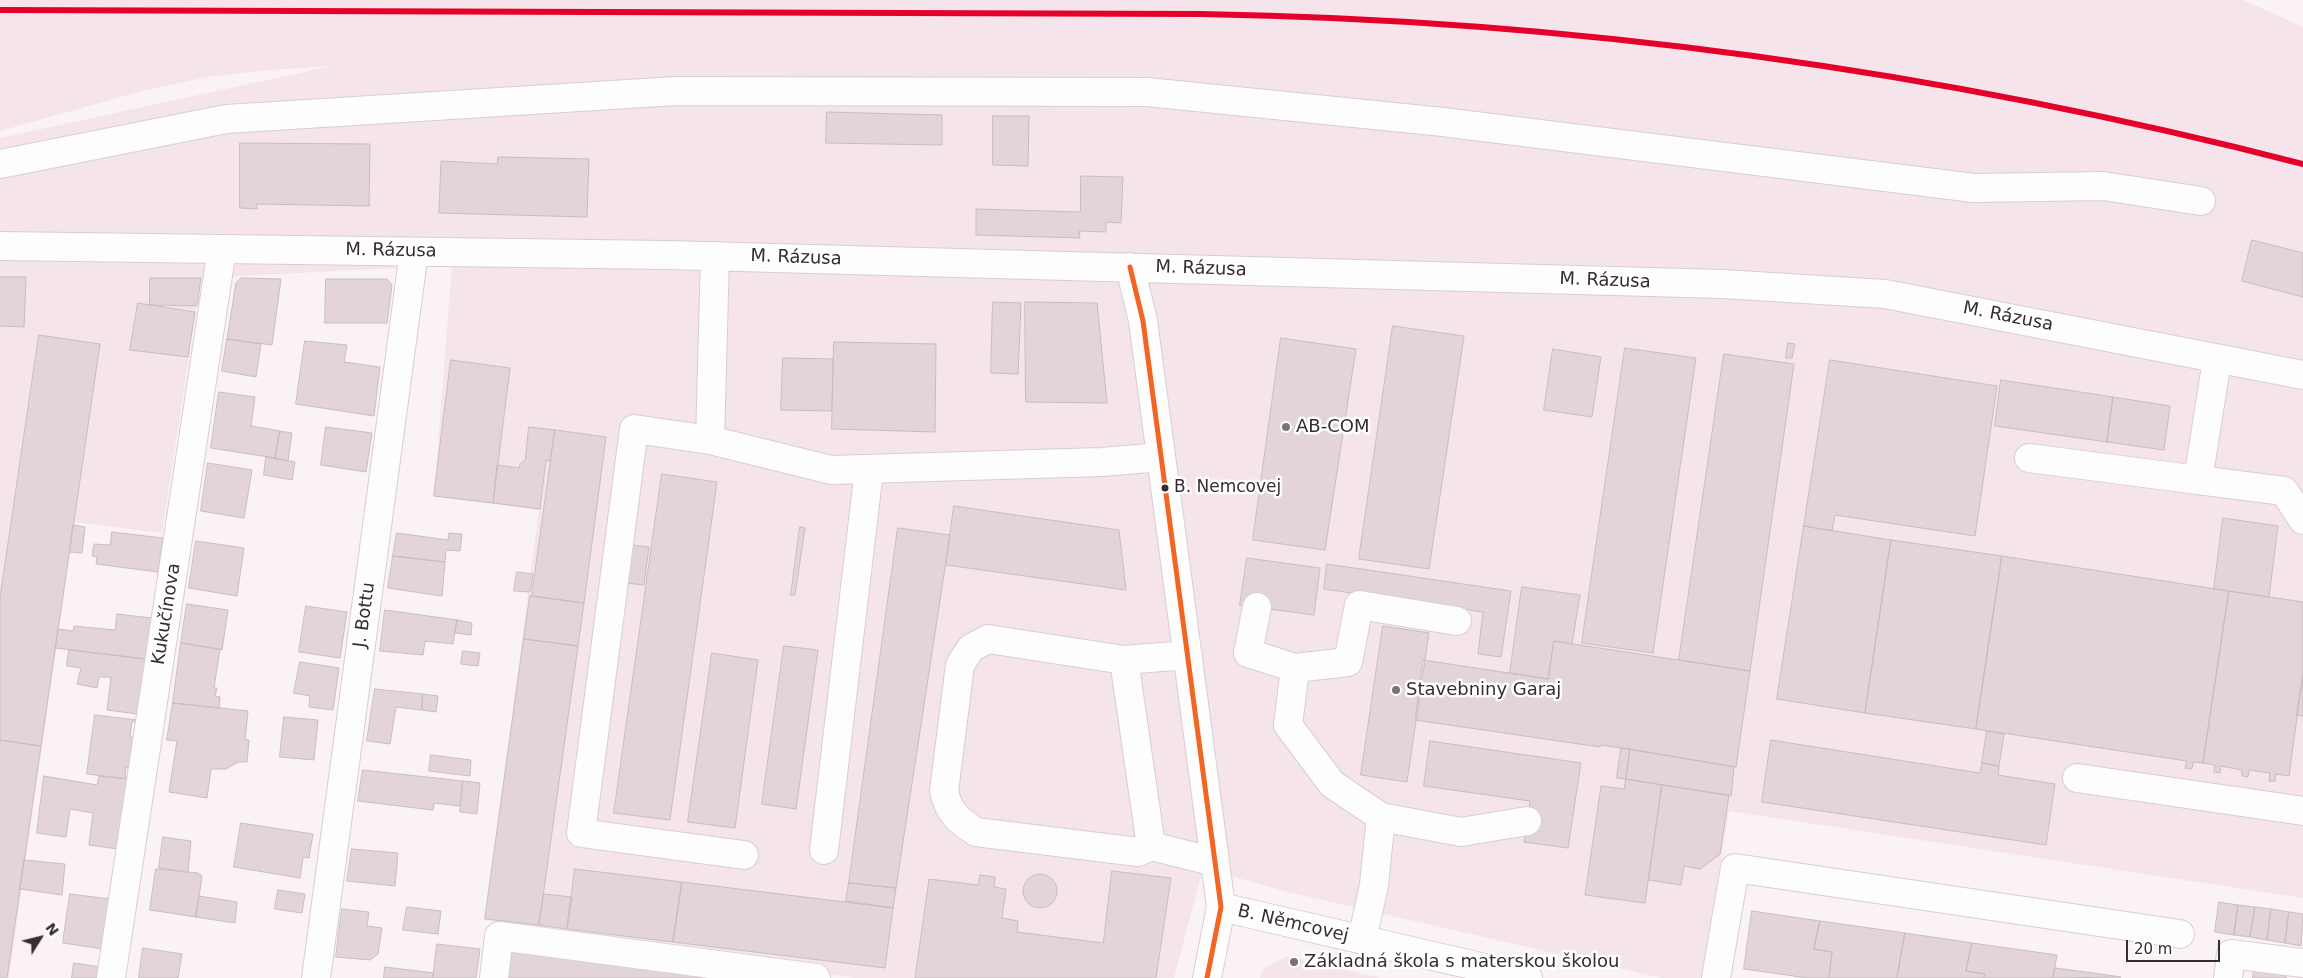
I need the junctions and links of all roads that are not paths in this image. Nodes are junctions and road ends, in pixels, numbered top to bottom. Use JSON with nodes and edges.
{"nodes":[{"id":1,"x":0,"y":164,"type":"edge"},
{"id":2,"x":2202,"y":201,"type":"dead end"},
{"id":3,"x":0,"y":246,"type":"edge"},
{"id":4,"x":222,"y":249,"type":"junction"},
{"id":5,"x":414,"y":252,"type":"junction"},
{"id":6,"x":715,"y":256,"type":"junction"},
{"id":7,"x":1130,"y":267,"type":"junction"},
{"id":8,"x":2217,"y":360,"type":"junction"},
{"id":9,"x":2303,"y":375,"type":"edge"},
{"id":10,"x":710,"y":440,"type":"junction"},
{"id":11,"x":1161,"y":457,"type":"junction"},
{"id":12,"x":2029,"y":458,"type":"dead end"},
{"id":13,"x":869,"y":470,"type":"junction"},
{"id":14,"x":2198,"y":480,"type":"junction"},
{"id":15,"x":2303,"y":520,"type":"edge"},
{"id":16,"x":1257,"y":607,"type":"dead end"},
{"id":17,"x":1457,"y":621,"type":"dead end"},
{"id":18,"x":1188,"y":655,"type":"junction"},
{"id":19,"x":1124,"y":660,"type":"junction"},
{"id":20,"x":1295,"y":668,"type":"junction"},
{"id":21,"x":2077,"y":778,"type":"dead end"},
{"id":22,"x":2303,"y":811,"type":"edge"},
{"id":23,"x":1381,"y":817,"type":"junction"},
{"id":24,"x":1527,"y":821,"type":"dead end"},
{"id":25,"x":1151,"y":846,"type":"junction"},
{"id":26,"x":824,"y":850,"type":"dead end"},
{"id":27,"x":744,"y":855,"type":"dead end"},
{"id":28,"x":1215,"y":862,"type":"junction"},
{"id":29,"x":1221,"y":907,"type":"junction"},
{"id":30,"x":2180,"y":934,"type":"dead end"},
{"id":31,"x":1362,"y":940,"type":"junction"},
{"id":32,"x":2303,"y":963,"type":"edge"},
{"id":33,"x":111,"y":978,"type":"edge"},
{"id":34,"x":316,"y":978,"type":"edge"},
{"id":35,"x":494,"y":978,"type":"edge"},
{"id":36,"x":816,"y":978,"type":"edge"},
{"id":37,"x":1207,"y":978,"type":"edge"},
{"id":38,"x":1528,"y":978,"type":"edge"},
{"id":39,"x":1716,"y":978,"type":"edge"},
{"id":40,"x":2228,"y":978,"type":"edge"}],
"edges":[{"from":1,"to":2,"type":"street"},
{"from":3,"to":4,"type":"street","name":"M. Rázusa"},
{"from":4,"to":5,"type":"street","name":"M. Rázusa"},
{"from":4,"to":33,"type":"street","name":"Kukučínova"},
{"from":5,"to":6,"type":"street","name":"M. Rázusa"},
{"from":5,"to":34,"type":"street","name":"J. Bottu"},
{"from":6,"to":7,"type":"street","name":"M. Rázusa"},
{"from":6,"to":10,"type":"street"},
{"from":7,"to":8,"type":"street","name":"M. Rázusa"},
{"from":7,"to":11,"type":"street","name":"B. Němcovej"},
{"from":8,"to":9,"type":"street","name":"M. Rázusa"},
{"from":8,"to":14,"type":"street"},
{"from":10,"to":13,"type":"street"},
{"from":10,"to":27,"type":"street"},
{"from":11,"to":13,"type":"street"},
{"from":11,"to":18,"type":"street","name":"B. Němcovej"},
{"from":12,"to":14,"type":"street"},
{"from":13,"to":26,"type":"street"},
{"from":14,"to":15,"type":"street"},
{"from":16,"to":20,"type":"street"},
{"from":17,"to":20,"type":"street"},
{"from":18,"to":19,"type":"street"},
{"from":18,"to":28,"type":"street","name":"B. Němcovej"},
{"from":19,"to":25,"type":"street"},
{"from":19,"to":25,"type":"street"},
{"from":20,"to":23,"type":"street"},
{"from":21,"to":22,"type":"street"},
{"from":23,"to":24,"type":"street"},
{"from":23,"to":31,"type":"street"},
{"from":25,"to":28,"type":"street"},
{"from":28,"to":29,"type":"street","name":"B. Němcovej"},
{"from":29,"to":31,"type":"street","name":"B. Němcovej"},
{"from":29,"to":37,"type":"street"},
{"from":30,"to":39,"type":"street"},
{"from":31,"to":38,"type":"street","name":"B. Němcovej"},
{"from":32,"to":40,"type":"street"},
{"from":35,"to":36,"type":"street"}]}
